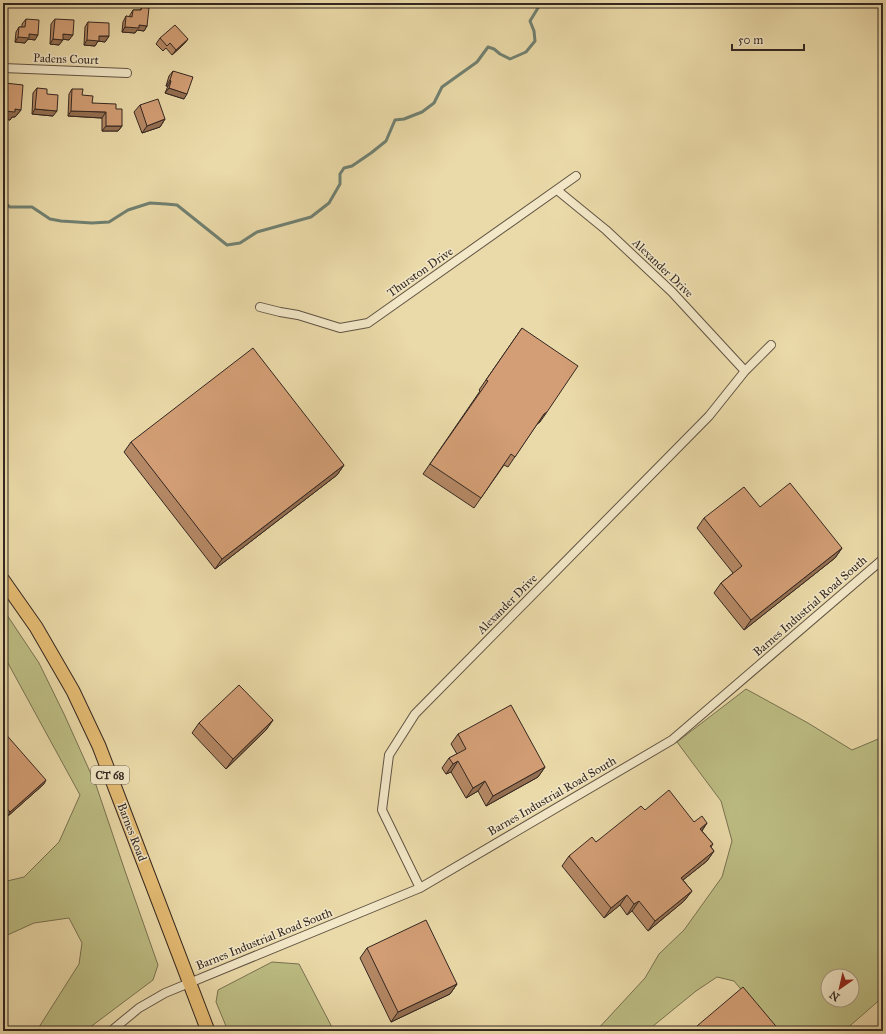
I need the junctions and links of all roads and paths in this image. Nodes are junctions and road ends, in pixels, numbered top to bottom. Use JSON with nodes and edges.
{"nodes":[{"id":1,"x":3,"y":68,"type":"edge"},
{"id":2,"x":127,"y":73,"type":"dead end"},
{"id":3,"x":576,"y":176,"type":"dead end"},
{"id":4,"x":557,"y":190,"type":"junction"},
{"id":5,"x":260,"y":307,"type":"dead end"},
{"id":6,"x":771,"y":345,"type":"dead end"},
{"id":7,"x":745,"y":371,"type":"junction"},
{"id":8,"x":883,"y":559,"type":"edge"},
{"id":9,"x":3,"y":580,"type":"edge"},
{"id":10,"x":420,"y":888,"type":"junction"},
{"id":11,"x":189,"y":983,"type":"junction"},
{"id":12,"x":111,"y":1031,"type":"edge"},
{"id":13,"x":208,"y":1031,"type":"edge"}],
"edges":[{"from":1,"to":2,"type":"street","name":"Padens Court"},
{"from":3,"to":4,"type":"street","name":"Thurston Drive"},
{"from":4,"to":5,"type":"street","name":"Thurston Drive"},
{"from":4,"to":7,"type":"street","name":"Alexander Drive"},
{"from":6,"to":7,"type":"street","name":"Alexander Drive"},
{"from":7,"to":10,"type":"street","name":"Alexander Drive"},
{"from":8,"to":10,"type":"street","name":"Barnes Industrial Road South"},
{"from":9,"to":11,"type":"main road","name":"Barnes Road","number":"CT 68"},
{"from":10,"to":11,"type":"street","name":"Barnes Industrial Road South"},
{"from":11,"to":12,"type":"street","name":"Barnes Industrial Road South"},
{"from":11,"to":13,"type":"main road","name":"Barnes Road","number":"CT 68"}]}
